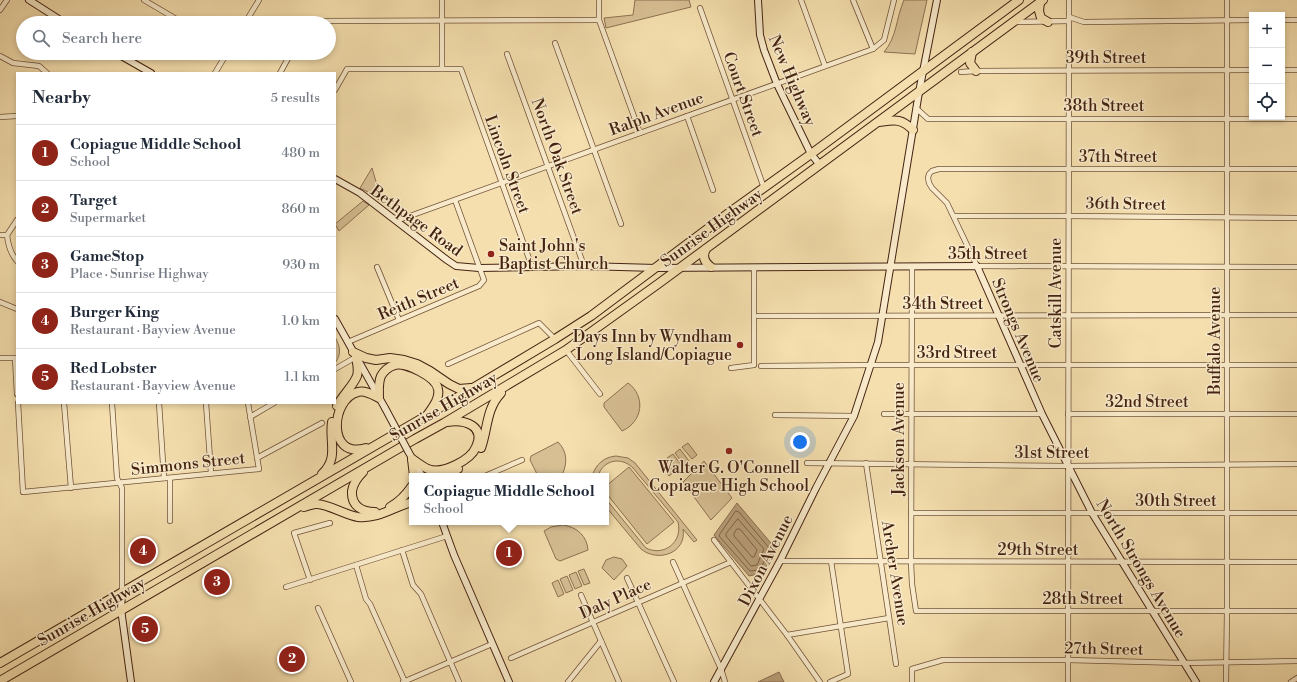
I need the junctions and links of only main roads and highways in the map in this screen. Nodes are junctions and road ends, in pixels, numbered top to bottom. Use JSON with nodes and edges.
{"nodes":[{"id":1,"x":29,"y":0,"type":"edge"},
{"id":2,"x":758,"y":0,"type":"edge"},
{"id":3,"x":937,"y":0,"type":"edge"},
{"id":4,"x":1019,"y":0,"type":"edge"},
{"id":5,"x":1041,"y":1,"type":"edge"},
{"id":6,"x":54,"y":16,"type":"edge"},
{"id":7,"x":1048,"y":22,"type":"road end"},
{"id":8,"x":972,"y":52,"type":"junction"},
{"id":9,"x":128,"y":60,"type":"edge"},
{"id":10,"x":925,"y":69,"type":"junction"},
{"id":11,"x":976,"y":70,"type":"road end"},
{"id":12,"x":149,"y":72,"type":"edge"},
{"id":13,"x":919,"y":92,"type":"junction"},
{"id":14,"x":878,"y":122,"type":"junction"},
{"id":15,"x":913,"y":130,"type":"junction"},
{"id":16,"x":811,"y":154,"type":"junction"},
{"id":17,"x":820,"y":165,"type":"junction"},
{"id":18,"x":336,"y":180,"type":"edge"},
{"id":19,"x":706,"y":249,"type":"junction"},
{"id":20,"x":890,"y":266,"type":"junction"},
{"id":21,"x":977,"y":266,"type":"joint"},
{"id":22,"x":711,"y":267,"type":"junction"},
{"id":23,"x":656,"y":268,"type":"junction"},
{"id":24,"x":680,"y":268,"type":"junction"},
{"id":25,"x":336,"y":321,"type":"edge"},
{"id":26,"x":355,"y":354,"type":"junction"},
{"id":27,"x":477,"y":385,"type":"junction"},
{"id":28,"x":509,"y":385,"type":"junction"},
{"id":29,"x":379,"y":398,"type":"junction"},
{"id":30,"x":426,"y":416,"type":"junction"},
{"id":31,"x":444,"y":423,"type":"junction"},
{"id":32,"x":374,"y":446,"type":"junction"},
{"id":33,"x":410,"y":455,"type":"junction"},
{"id":34,"x":369,"y":466,"type":"junction"},
{"id":35,"x":1068,"y":466,"type":"joint"},
{"id":36,"x":413,"y":473,"type":"edge"},
{"id":37,"x":420,"y":473,"type":"edge"},
{"id":38,"x":450,"y":473,"type":"edge"},
{"id":39,"x":315,"y":480,"type":"junction"},
{"id":40,"x":409,"y":490,"type":"edge"},
{"id":41,"x":409,"y":503,"type":"edge"},
{"id":42,"x":295,"y":508,"type":"junction"},
{"id":43,"x":443,"y":525,"type":"edge"},
{"id":44,"x":122,"y":592,"type":"junction"},
{"id":45,"x":121,"y":609,"type":"junction"},
{"id":46,"x":0,"y":663,"type":"edge"},
{"id":47,"x":0,"y":680,"type":"edge"},
{"id":48,"x":131,"y":682,"type":"edge"},
{"id":49,"x":509,"y":682,"type":"edge"},
{"id":50,"x":714,"y":682,"type":"edge"},
{"id":51,"x":1196,"y":682,"type":"edge"}],
"edges":[{"from":1,"to":6,"type":"main road"},
{"from":2,"to":16,"type":"main road","name":"New Highway"},
{"from":3,"to":10,"type":"main road"},
{"from":4,"to":10,"type":"highway","name":"Sunrise Highway"},
{"from":5,"to":7,"type":"highway"},
{"from":5,"to":8,"type":"highway","name":"Sunrise Highway"},
{"from":8,"to":11,"type":"highway"},
{"from":8,"to":13,"type":"highway","name":"Sunrise Highway"},
{"from":9,"to":12,"type":"main road"},
{"from":10,"to":13,"type":"main road"},
{"from":10,"to":16,"type":"highway","name":"Sunrise Highway"},
{"from":13,"to":14,"type":"highway","name":"Sunrise Highway"},
{"from":13,"to":15,"type":"main road"},
{"from":14,"to":15,"type":"highway"},
{"from":14,"to":17,"type":"highway","name":"Sunrise Highway"},
{"from":15,"to":20,"type":"main road","name":"Dixon Avenue"},
{"from":16,"to":17,"type":"main road","name":"New Highway"},
{"from":16,"to":23,"type":"highway","name":"Sunrise Highway"},
{"from":17,"to":19,"type":"highway","name":"Sunrise Highway"},
{"from":18,"to":23,"type":"main road","name":"Bethpage Road"},
{"from":19,"to":22,"type":"highway"},
{"from":19,"to":24,"type":"highway","name":"Sunrise Highway"},
{"from":20,"to":21,"type":"main road","name":"35th Street"},
{"from":20,"to":22,"type":"main road","name":"35th Street"},
{"from":20,"to":50,"type":"main road","name":"Dixon Avenue"},
{"from":21,"to":35,"type":"main road","name":"Strongs Avenue"},
{"from":22,"to":24,"type":"main road","name":"35th Street"},
{"from":23,"to":24,"type":"main road","name":"Bethpage Road"},
{"from":23,"to":27,"type":"highway","name":"Sunrise Highway"},
{"from":24,"to":28,"type":"highway","name":"Sunrise Highway"},
{"from":25,"to":26,"type":"main road"},
{"from":26,"to":27,"type":"highway"},
{"from":26,"to":29,"type":"main road"},
{"from":26,"to":39,"type":"highway"},
{"from":27,"to":30,"type":"highway","name":"Sunrise Highway"},
{"from":28,"to":31,"type":"highway","name":"Sunrise Highway"},
{"from":28,"to":38,"type":"highway"},
{"from":29,"to":30,"type":"highway"},
{"from":29,"to":32,"type":"highway"},
{"from":29,"to":33,"type":"main road","bridge":true},
{"from":30,"to":32,"type":"highway","name":"Sunrise Highway"},
{"from":31,"to":33,"type":"highway"},
{"from":31,"to":34,"type":"highway","name":"Sunrise Highway"},
{"from":32,"to":39,"type":"highway","name":"Sunrise Highway"},
{"from":33,"to":36,"type":"highway"},
{"from":33,"to":37,"type":"main road"},
{"from":34,"to":40,"type":"highway"},
{"from":34,"to":42,"type":"highway","name":"Sunrise Highway"},
{"from":35,"to":51,"type":"main road","name":"North Strongs Avenue"},
{"from":39,"to":44,"type":"highway","name":"Sunrise Highway"},
{"from":41,"to":42,"type":"highway"},
{"from":42,"to":45,"type":"highway","name":"Sunrise Highway"},
{"from":43,"to":49,"type":"main road"},
{"from":44,"to":45,"type":"main road"},
{"from":44,"to":46,"type":"highway","name":"Sunrise Highway"},
{"from":45,"to":47,"type":"highway","name":"Sunrise Highway"},
{"from":45,"to":48,"type":"main road"}]}
